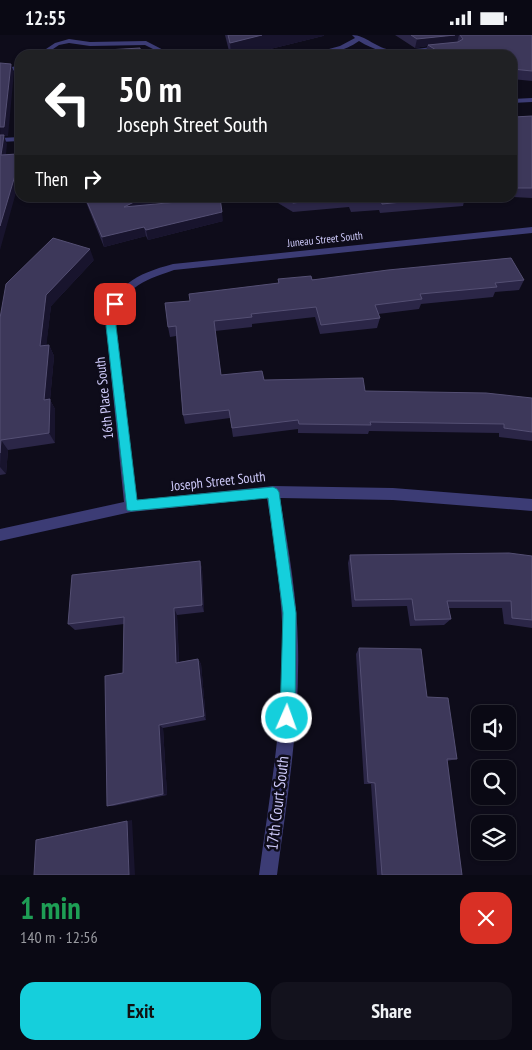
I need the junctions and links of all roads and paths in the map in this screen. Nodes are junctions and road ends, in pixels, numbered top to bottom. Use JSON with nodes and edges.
{"nodes":[{"id":1,"x":357,"y":36,"type":"edge"},
{"id":2,"x":447,"y":48,"type":"edge"},
{"id":3,"x":48,"y":50,"type":"edge"},
{"id":4,"x":160,"y":50,"type":"edge"},
{"id":5,"x":334,"y":50,"type":"edge"},
{"id":6,"x":384,"y":50,"type":"edge"},
{"id":7,"x":419,"y":50,"type":"edge"},
{"id":8,"x":0,"y":67,"type":"edge"},
{"id":9,"x":15,"y":68,"type":"edge"},
{"id":10,"x":532,"y":100,"type":"edge"},
{"id":11,"x":517,"y":101,"type":"edge"},
{"id":12,"x":15,"y":139,"type":"edge"},
{"id":13,"x":0,"y":140,"type":"edge"},
{"id":14,"x":532,"y":231,"type":"edge"},
{"id":15,"x":126,"y":290,"type":"joint"},
{"id":16,"x":273,"y":492,"type":"junction"},
{"id":17,"x":532,"y":505,"type":"edge"},
{"id":18,"x":131,"y":506,"type":"junction"},
{"id":19,"x":0,"y":535,"type":"edge"},
{"id":20,"x":268,"y":875,"type":"edge"}],
"edges":[{"from":1,"to":5,"type":"street"},
{"from":1,"to":6,"type":"street"},
{"from":2,"to":7,"type":"street"},
{"from":3,"to":4,"type":"street"},
{"from":8,"to":9,"type":"street"},
{"from":10,"to":11,"type":"street"},
{"from":12,"to":13,"type":"street"},
{"from":14,"to":15,"type":"street","name":"Juneau Street South"},
{"from":15,"to":18,"type":"street","name":"16th Place South"},
{"from":16,"to":17,"type":"street","name":"Joseph Street South"},
{"from":16,"to":18,"type":"street","name":"Joseph Street South"},
{"from":16,"to":20,"type":"street","name":"17th Court South"},
{"from":18,"to":19,"type":"street","name":"Joseph Street South"}]}
